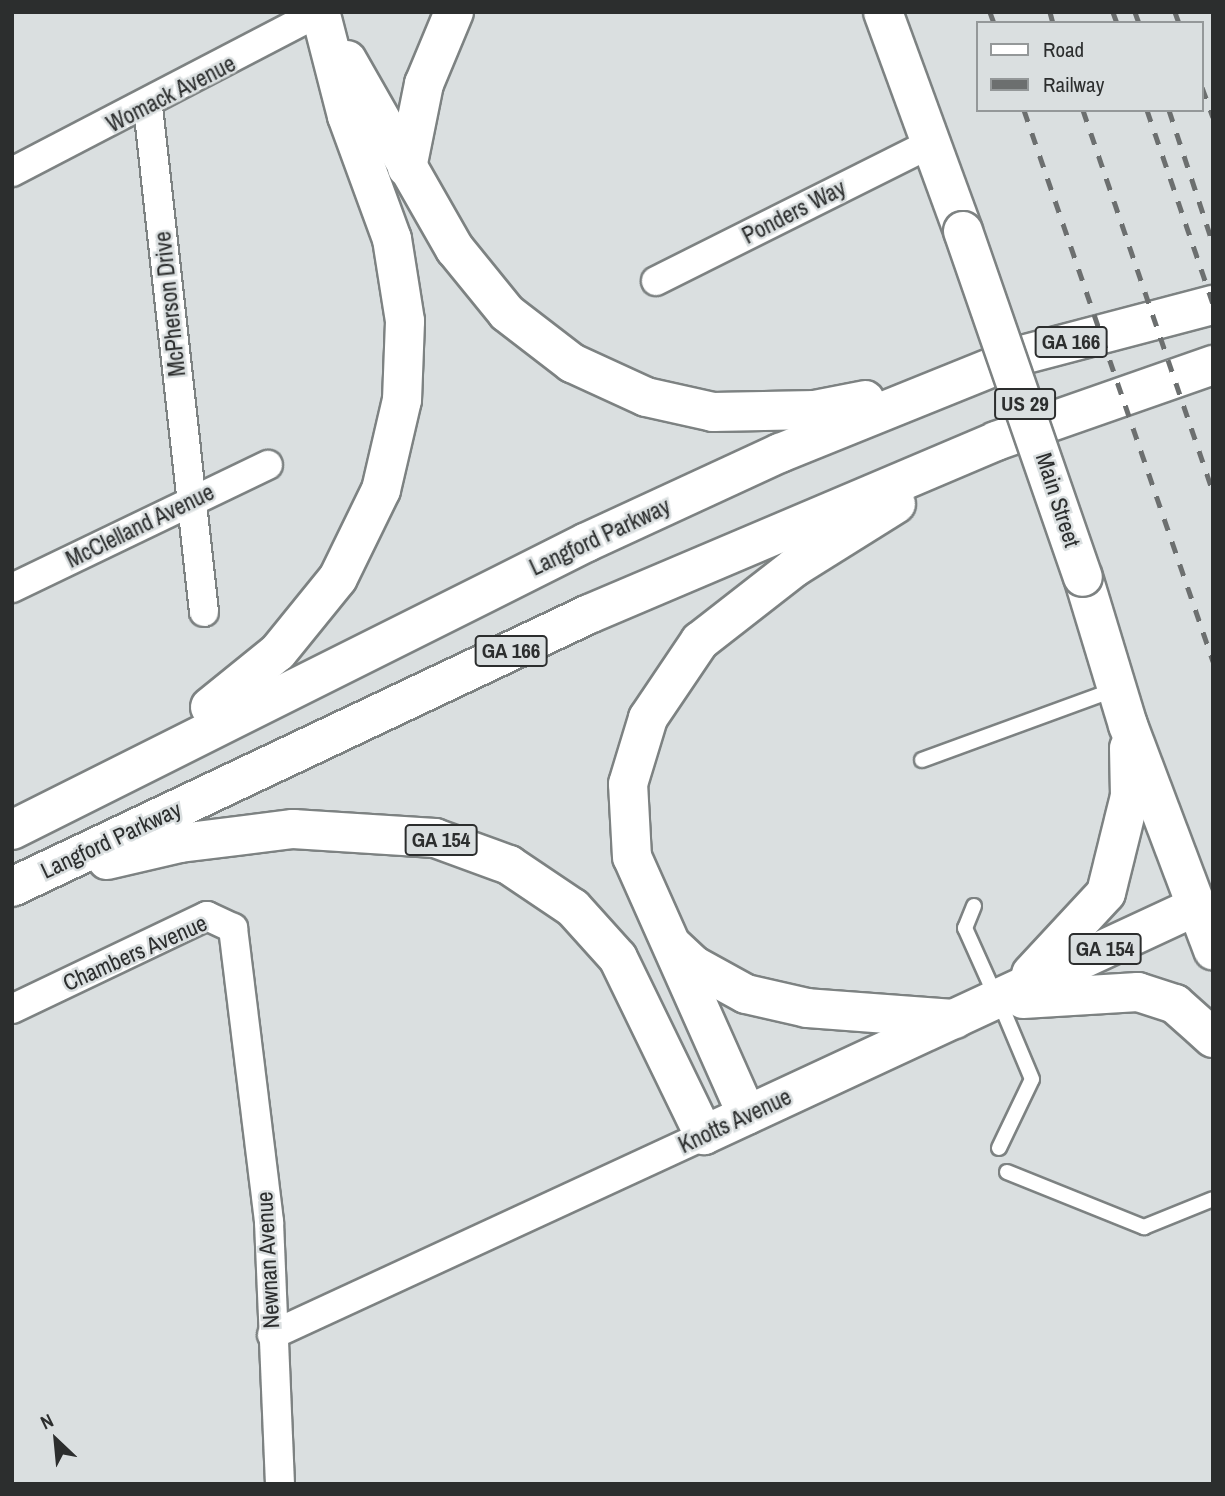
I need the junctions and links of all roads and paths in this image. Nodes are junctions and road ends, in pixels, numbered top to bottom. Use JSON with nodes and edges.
{"nodes":[{"id":1,"x":454,"y":12,"type":"edge"},
{"id":2,"x":883,"y":12,"type":"edge"},
{"id":3,"x":323,"y":13,"type":"edge"},
{"id":4,"x":148,"y":107,"type":"junction"},
{"id":5,"x":932,"y":143,"type":"junction"},
{"id":6,"x":407,"y":168,"type":"junction"},
{"id":7,"x":12,"y":172,"type":"edge"},
{"id":8,"x":656,"y":281,"type":"dead end"},
{"id":9,"x":1213,"y":305,"type":"edge"},
{"id":10,"x":1213,"y":365,"type":"edge"},
{"id":11,"x":932,"y":387,"type":"junction"},
{"id":12,"x":996,"y":441,"type":"junction"},
{"id":13,"x":268,"y":465,"type":"dead end"},
{"id":14,"x":192,"y":501,"type":"junction"},
{"id":15,"x":12,"y":588,"type":"edge"},
{"id":16,"x":204,"y":612,"type":"dead end"},
{"id":17,"x":1117,"y":689,"type":"junction"},
{"id":18,"x":1128,"y":725,"type":"junction"},
{"id":19,"x":922,"y":760,"type":"dead end"},
{"id":20,"x":18,"y":827,"type":"edge"},
{"id":21,"x":23,"y":882,"type":"edge"},
{"id":22,"x":974,"y":906,"type":"dead end"},
{"id":23,"x":1198,"y":906,"type":"junction"},
{"id":24,"x":670,"y":943,"type":"junction"},
{"id":25,"x":1213,"y":950,"type":"edge"},
{"id":26,"x":989,"y":1004,"type":"junction"},
{"id":27,"x":12,"y":1009,"type":"edge"},
{"id":28,"x":248,"y":1036,"type":"joint"},
{"id":29,"x":1213,"y":1038,"type":"edge"},
{"id":30,"x":747,"y":1115,"type":"junction"},
{"id":31,"x":704,"y":1135,"type":"junction"},
{"id":32,"x":999,"y":1148,"type":"dead end"},
{"id":33,"x":1007,"y":1172,"type":"dead end"},
{"id":34,"x":1213,"y":1199,"type":"edge"},
{"id":35,"x":272,"y":1335,"type":"junction"},
{"id":36,"x":280,"y":1484,"type":"edge"}],
"edges":[{"from":1,"to":6,"type":"main road"},
{"from":2,"to":5,"type":"main road","name":"Main Street","number":"US 29"},
{"from":3,"to":4,"type":"street","name":"Womack Avenue"},
{"from":3,"to":6,"type":"main road"},
{"from":3,"to":20,"type":"main road"},
{"from":4,"to":7,"type":"street","name":"Womack Avenue"},
{"from":4,"to":14,"type":"street","name":"McPherson Drive"},
{"from":5,"to":8,"type":"street","name":"Ponders Way"},
{"from":5,"to":17,"type":"main road","name":"Main Street","number":"US 29","bridge":true},
{"from":6,"to":11,"type":"main road"},
{"from":9,"to":11,"type":"main road","name":"Langford Parkway","number":"GA 166"},
{"from":10,"to":12,"type":"main road","name":"Langford Parkway","number":"GA 166"},
{"from":11,"to":20,"type":"main road","name":"Langford Parkway","number":"GA 166"},
{"from":12,"to":21,"type":"main road","name":"Langford Parkway","number":"GA 166"},
{"from":12,"to":24,"type":"main road"},
{"from":13,"to":14,"type":"street","name":"McClelland Avenue"},
{"from":14,"to":15,"type":"street","name":"McClelland Avenue"},
{"from":14,"to":16,"type":"street","name":"McPherson Drive"},
{"from":17,"to":18,"type":"main road","name":"Main Street","number":"US 29"},
{"from":17,"to":19,"type":"lane"},
{"from":18,"to":23,"type":"main road","name":"Main Street","number":"US 29"},
{"from":18,"to":26,"type":"main road"},
{"from":21,"to":31,"type":"main road","number":"GA 154"},
{"from":22,"to":26,"type":"lane"},
{"from":23,"to":25,"type":"main road","name":"Main Street","number":"US 29"},
{"from":23,"to":26,"type":"main road","name":"Knotts Avenue","number":"GA 154"},
{"from":24,"to":26,"type":"main road"},
{"from":24,"to":30,"type":"main road"},
{"from":26,"to":29,"type":"main road"},
{"from":26,"to":30,"type":"main road","name":"Knotts Avenue","number":"GA 154"},
{"from":26,"to":32,"type":"lane"},
{"from":27,"to":28,"type":"street","name":"Chambers Avenue"},
{"from":28,"to":35,"type":"street","name":"Newnan Avenue"},
{"from":30,"to":31,"type":"main road","name":"Knotts Avenue","number":"GA 154"},
{"from":31,"to":35,"type":"street","name":"Knotts Avenue"},
{"from":33,"to":34,"type":"lane"},
{"from":35,"to":36,"type":"street","name":"Newnan Avenue"}]}
